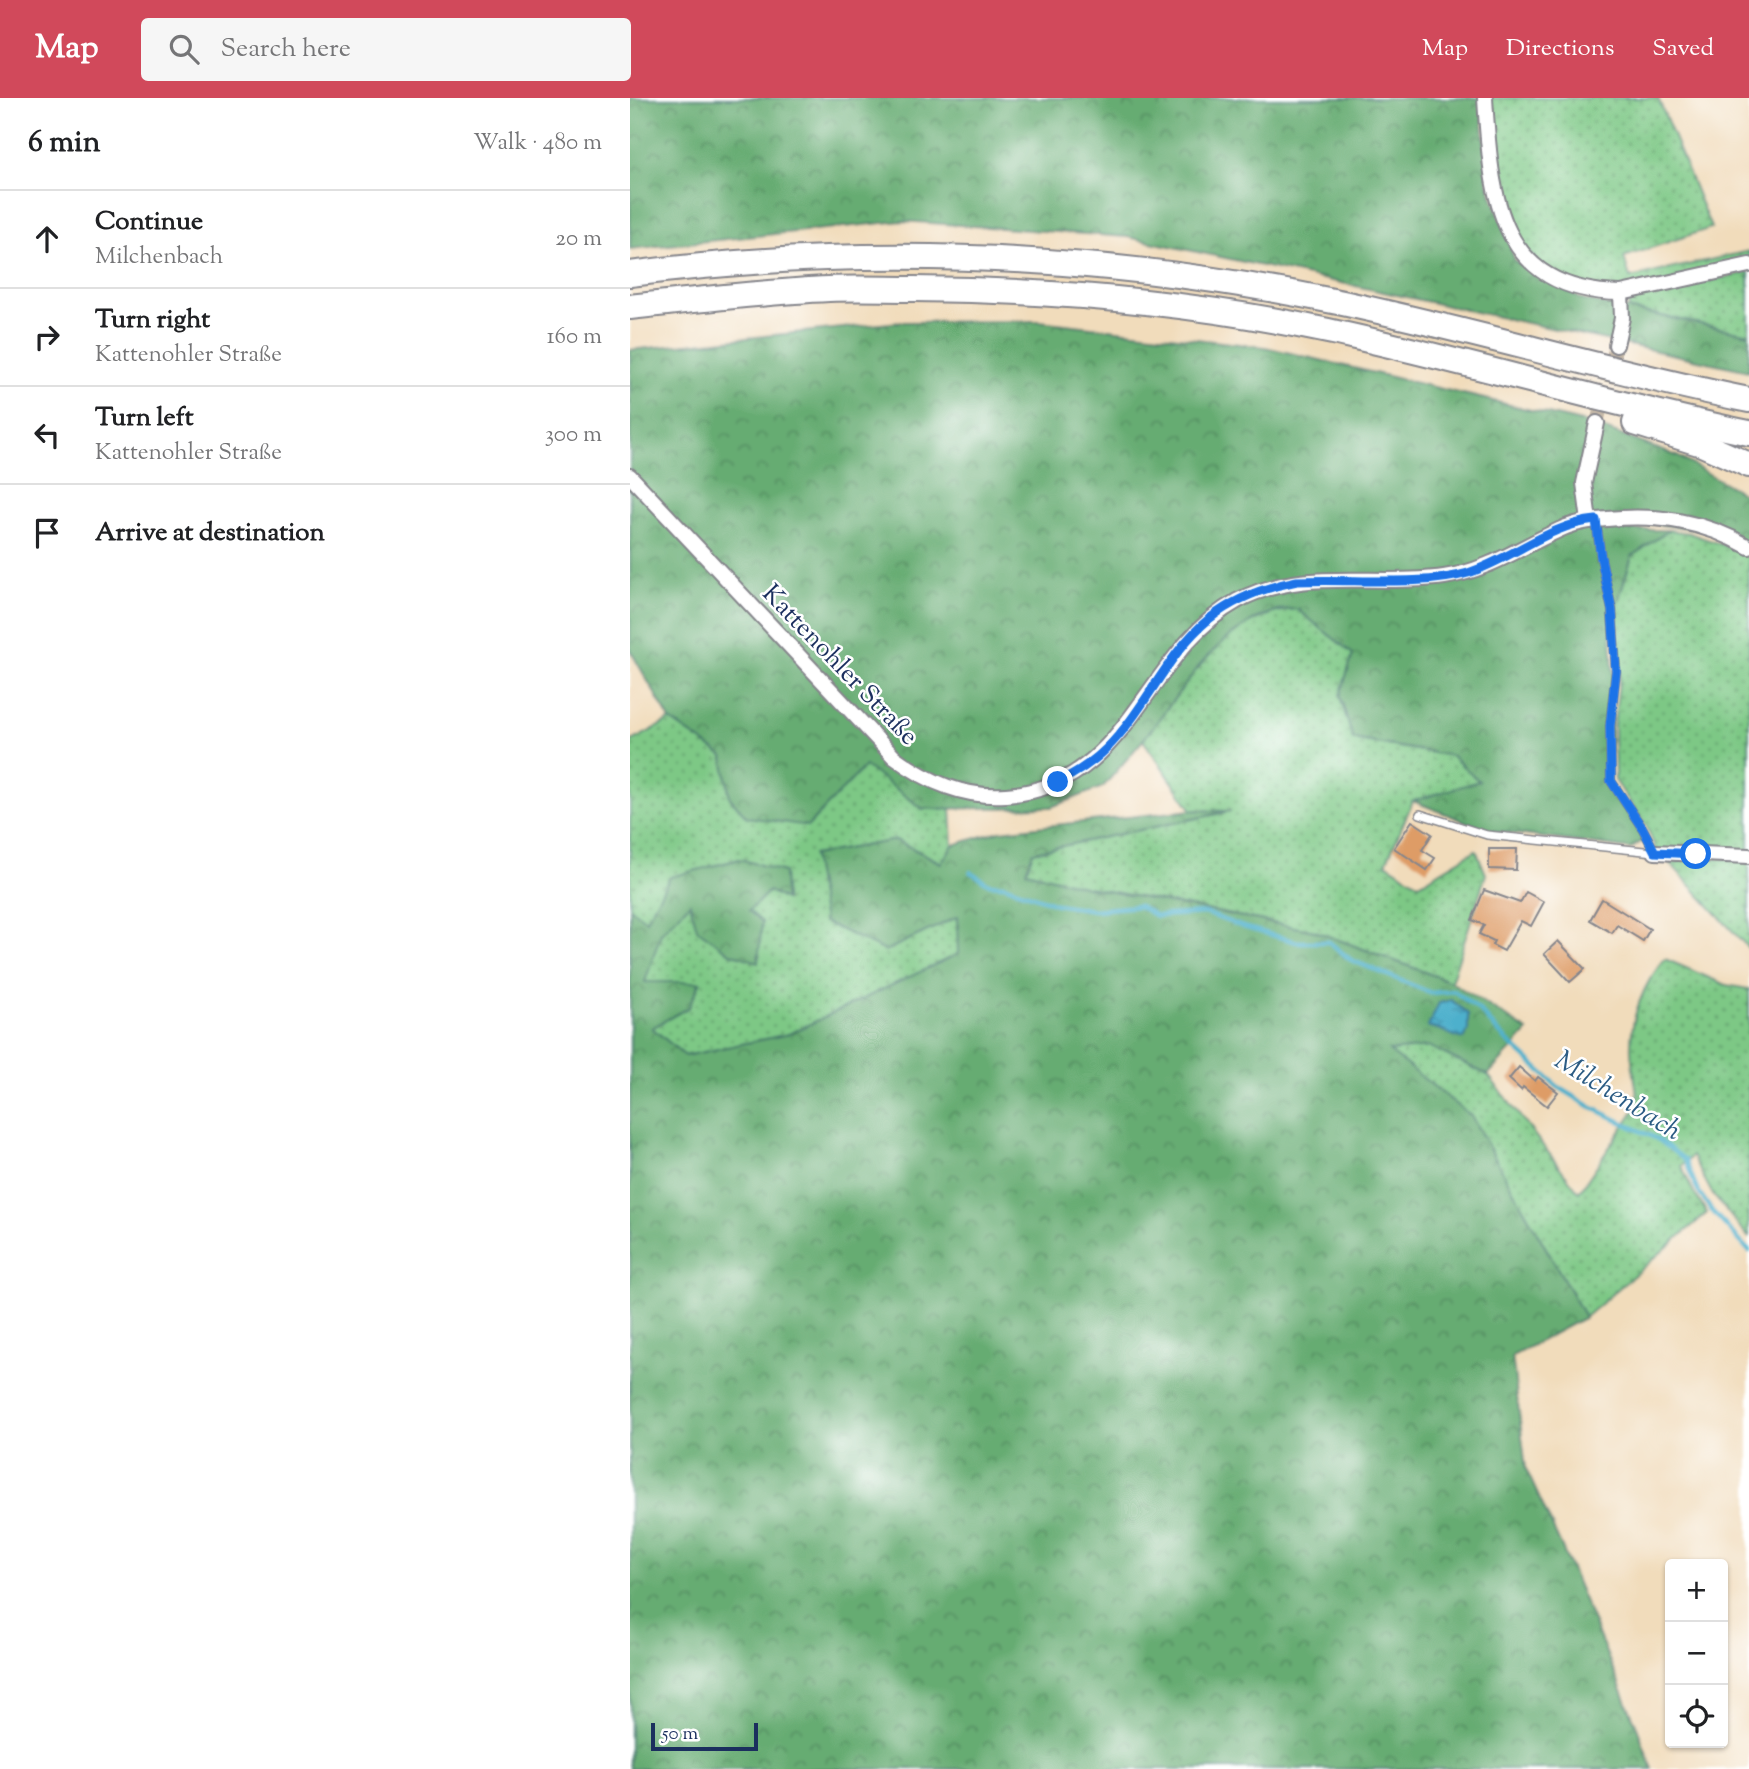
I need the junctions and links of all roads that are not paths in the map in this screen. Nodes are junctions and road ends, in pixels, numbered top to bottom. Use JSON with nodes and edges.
{"nodes":[{"id":1,"x":1485,"y":98,"type":"edge"},
{"id":2,"x":1749,"y":265,"type":"edge"},
{"id":3,"x":630,"y":274,"type":"edge"},
{"id":4,"x":1621,"y":293,"type":"junction"},
{"id":5,"x":630,"y":307,"type":"edge"},
{"id":6,"x":1616,"y":345,"type":"tunnel mouth"},
{"id":7,"x":1563,"y":389,"type":"junction"},
{"id":8,"x":1749,"y":400,"type":"edge"},
{"id":9,"x":1597,"y":423,"type":"tunnel mouth"},
{"id":10,"x":1749,"y":433,"type":"edge"},
{"id":11,"x":1749,"y":464,"type":"edge"},
{"id":12,"x":630,"y":476,"type":"edge"},
{"id":13,"x":1593,"y":520,"type":"junction"},
{"id":14,"x":1749,"y":547,"type":"edge"},
{"id":15,"x":1420,"y":814,"type":"dead end"},
{"id":16,"x":1655,"y":852,"type":"junction"},
{"id":17,"x":1749,"y":856,"type":"edge"}],
"edges":[{"from":1,"to":4,"type":"street"},
{"from":2,"to":4,"type":"street"},
{"from":3,"to":8,"type":"highway"},
{"from":4,"to":6,"type":"street"},
{"from":5,"to":7,"type":"highway"},
{"from":7,"to":10,"type":"highway"},
{"from":7,"to":11,"type":"highway"},
{"from":9,"to":13,"type":"street"},
{"from":12,"to":13,"type":"street","name":"Kattenohler Straße"},
{"from":13,"to":14,"type":"street","name":"Kattenohler Straße"},
{"from":13,"to":16,"type":"lane"},
{"from":15,"to":16,"type":"lane"},
{"from":16,"to":17,"type":"street"}]}
